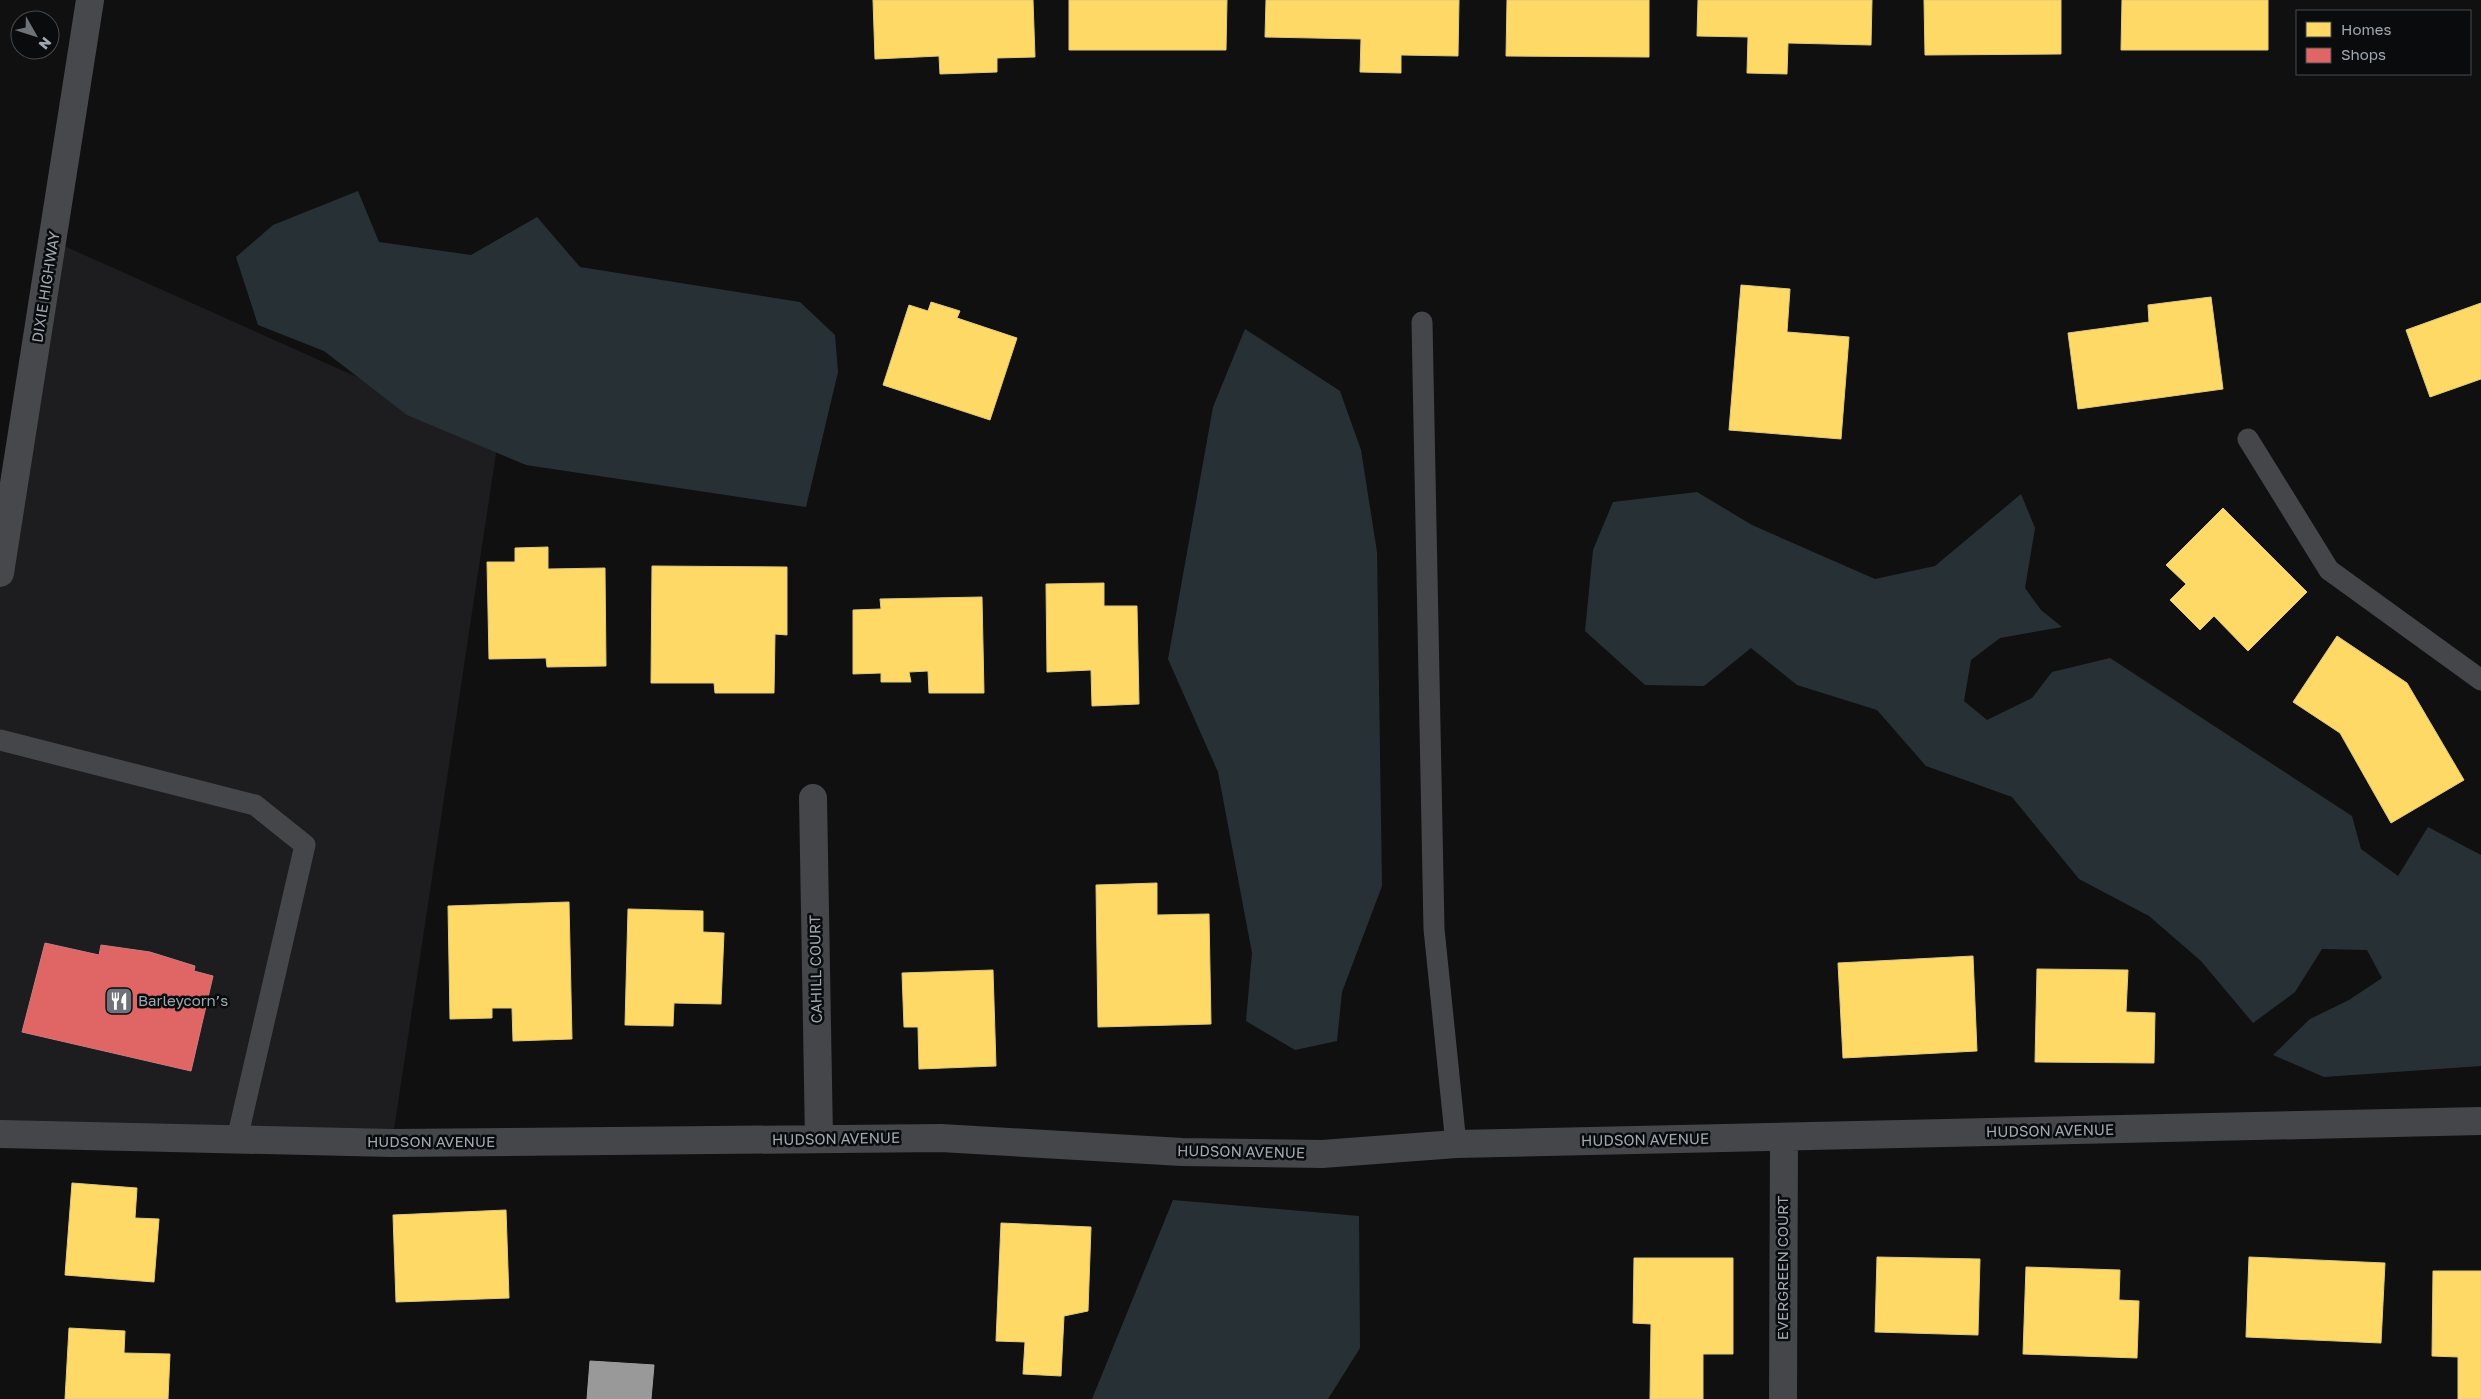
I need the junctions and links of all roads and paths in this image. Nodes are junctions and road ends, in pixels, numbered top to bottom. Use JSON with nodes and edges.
{"nodes":[{"id":1,"x":90,"y":0,"type":"edge"},
{"id":2,"x":1422,"y":322,"type":"dead end"},
{"id":3,"x":2248,"y":440,"type":"dead end"},
{"id":4,"x":0,"y":573,"type":"edge"},
{"id":5,"x":2481,"y":680,"type":"edge"},
{"id":6,"x":0,"y":740,"type":"edge"},
{"id":7,"x":813,"y":798,"type":"dead end"},
{"id":8,"x":2481,"y":1122,"type":"edge"},
{"id":9,"x":0,"y":1134,"type":"edge"},
{"id":10,"x":1784,"y":1136,"type":"junction"},
{"id":11,"x":237,"y":1139,"type":"junction"},
{"id":12,"x":819,"y":1139,"type":"junction"},
{"id":13,"x":1456,"y":1144,"type":"junction"},
{"id":14,"x":1783,"y":1399,"type":"edge"}],
"edges":[{"from":1,"to":4,"type":"main road","name":"DIXIE HIGHWAY"},
{"from":2,"to":13,"type":"lane"},
{"from":3,"to":5,"type":"lane"},
{"from":6,"to":11,"type":"lane"},
{"from":7,"to":12,"type":"street","name":"CAHILL COURT"},
{"from":8,"to":10,"type":"street","name":"HUDSON AVENUE"},
{"from":9,"to":11,"type":"street","name":"HUDSON AVENUE"},
{"from":10,"to":13,"type":"street","name":"HUDSON AVENUE"},
{"from":10,"to":14,"type":"street","name":"EVERGREEN COURT"},
{"from":11,"to":12,"type":"street","name":"HUDSON AVENUE"},
{"from":12,"to":13,"type":"street","name":"HUDSON AVENUE"}]}
